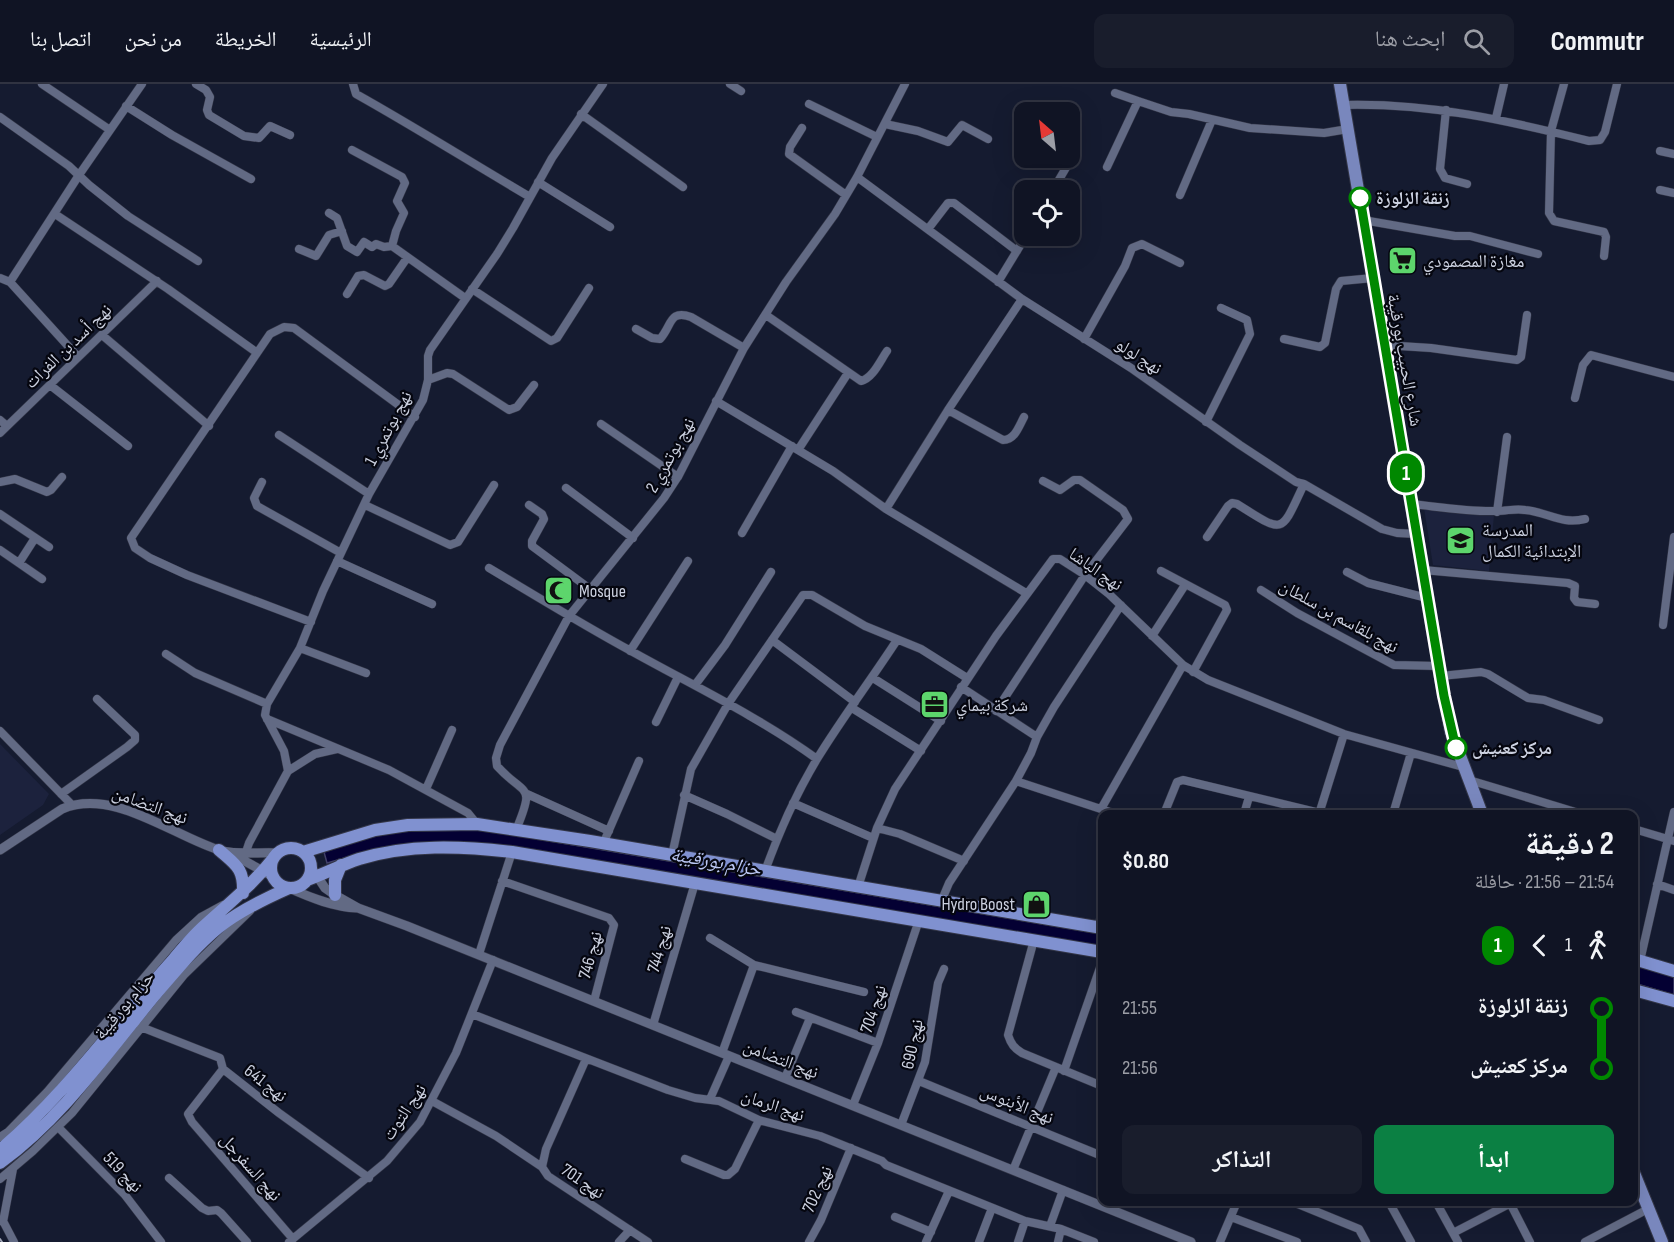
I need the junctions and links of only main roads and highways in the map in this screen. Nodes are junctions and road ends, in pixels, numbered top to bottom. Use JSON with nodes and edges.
{"nodes":[{"id":1,"x":1340,"y":84,"type":"edge"},
{"id":2,"x":1480,"y":810,"type":"edge"},
{"id":3,"x":223,"y":851,"type":"road end"},
{"id":4,"x":303,"y":852,"type":"junction"},
{"id":5,"x":341,"y":865,"type":"junction"},
{"id":6,"x":267,"y":874,"type":"junction"},
{"id":7,"x":311,"y":874,"type":"junction"},
{"id":8,"x":289,"y":888,"type":"junction"},
{"id":9,"x":243,"y":892,"type":"junction"},
{"id":10,"x":335,"y":895,"type":"road end"},
{"id":11,"x":1098,"y":928,"type":"edge"},
{"id":12,"x":1098,"y":951,"type":"edge"},
{"id":13,"x":1638,"y":960,"type":"edge"},
{"id":14,"x":1674,"y":971,"type":"edge"},
{"id":15,"x":1638,"y":991,"type":"edge"},
{"id":16,"x":1674,"y":1001,"type":"edge"},
{"id":17,"x":42,"y":1128,"type":"junction"},
{"id":18,"x":1,"y":1142,"type":"edge"},
{"id":19,"x":0,"y":1163,"type":"edge"},
{"id":20,"x":0,"y":1172,"type":"edge"},
{"id":21,"x":1638,"y":1183,"type":"edge"},
{"id":22,"x":1662,"y":1242,"type":"edge"}],
"edges":[{"from":1,"to":2,"type":"main road","name":"شارع الحبيب بورقيبة"},
{"from":3,"to":9,"type":"highway"},
{"from":4,"to":6,"type":"highway","name":"حزام بورقيبة"},
{"from":4,"to":7,"type":"highway"},
{"from":4,"to":11,"type":"highway"},
{"from":5,"to":7,"type":"highway"},
{"from":5,"to":10,"type":"highway"},
{"from":5,"to":12,"type":"highway"},
{"from":6,"to":8,"type":"highway"},
{"from":6,"to":9,"type":"highway","name":"حزام بورقيبة"},
{"from":7,"to":8,"type":"highway"},
{"from":8,"to":17,"type":"highway","name":"حزام بورقيبة"},
{"from":9,"to":18,"type":"highway","name":"حزام بورقيبة"},
{"from":13,"to":14,"type":"highway"},
{"from":15,"to":16,"type":"highway"},
{"from":17,"to":19,"type":"highway","name":"حزام بورقيبة"},
{"from":17,"to":20,"type":"highway"},
{"from":21,"to":22,"type":"main road"}]}
